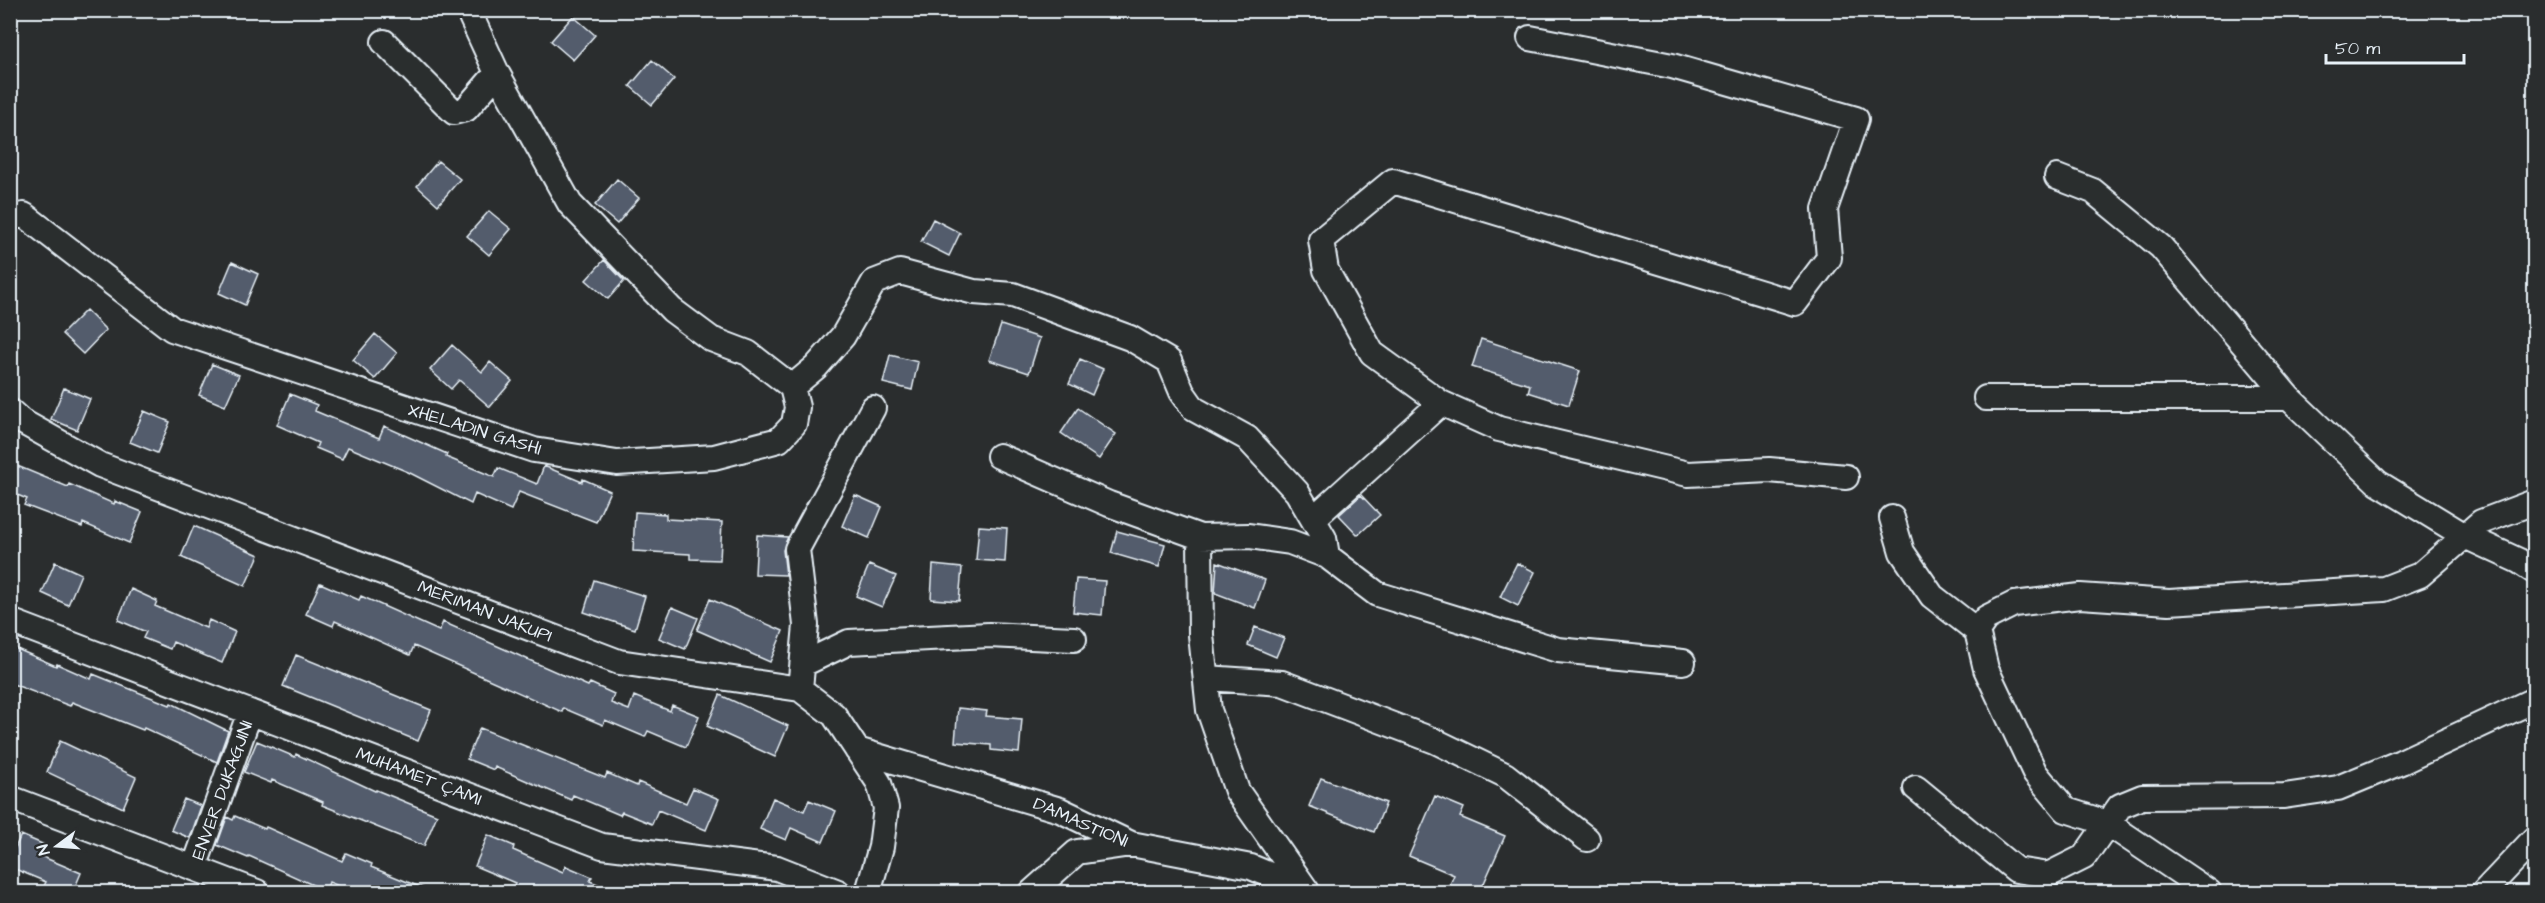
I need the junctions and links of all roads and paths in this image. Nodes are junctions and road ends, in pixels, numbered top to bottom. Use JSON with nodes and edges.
{"nodes":[{"id":1,"x":468,"y":10,"type":"edge"},
{"id":2,"x":1530,"y":38,"type":"dead end"},
{"id":3,"x":384,"y":42,"type":"dead end"},
{"id":4,"x":498,"y":73,"type":"junction"},
{"id":5,"x":2057,"y":177,"type":"dead end"},
{"id":6,"x":10,"y":217,"type":"edge"},
{"id":7,"x":792,"y":387,"type":"junction"},
{"id":8,"x":2289,"y":398,"type":"junction"},
{"id":9,"x":1986,"y":399,"type":"dead end"},
{"id":10,"x":1441,"y":403,"type":"junction"},
{"id":11,"x":873,"y":408,"type":"dead end"},
{"id":12,"x":10,"y":411,"type":"edge"},
{"id":13,"x":999,"y":456,"type":"dead end"},
{"id":14,"x":1846,"y":477,"type":"dead end"},
{"id":15,"x":2535,"y":502,"type":"edge"},
{"id":16,"x":1892,"y":518,"type":"dead end"},
{"id":17,"x":1313,"y":519,"type":"junction"},
{"id":18,"x":2465,"y":536,"type":"junction"},
{"id":19,"x":1200,"y":537,"type":"junction"},
{"id":20,"x":1326,"y":556,"type":"junction"},
{"id":21,"x":2535,"y":571,"type":"edge"},
{"id":22,"x":10,"y":621,"type":"edge"},
{"id":23,"x":1977,"y":631,"type":"junction"},
{"id":24,"x":1074,"y":639,"type":"dead end"},
{"id":25,"x":1683,"y":662,"type":"dead end"},
{"id":26,"x":803,"y":664,"type":"junction"},
{"id":27,"x":1206,"y":678,"type":"junction"},
{"id":28,"x":800,"y":689,"type":"junction"},
{"id":29,"x":2535,"y":700,"type":"edge"},
{"id":30,"x":250,"y":712,"type":"junction"},
{"id":31,"x":857,"y":750,"type":"junction"},
{"id":32,"x":1916,"y":788,"type":"dead end"},
{"id":33,"x":10,"y":798,"type":"edge"},
{"id":34,"x":2108,"y":823,"type":"junction"},
{"id":35,"x":1587,"y":839,"type":"dead end"},
{"id":36,"x":2535,"y":839,"type":"edge"},
{"id":37,"x":1131,"y":844,"type":"junction"},
{"id":38,"x":194,"y":868,"type":"junction"},
{"id":39,"x":257,"y":892,"type":"edge"},
{"id":40,"x":838,"y":892,"type":"edge"},
{"id":41,"x":868,"y":892,"type":"edge"},
{"id":42,"x":1032,"y":892,"type":"edge"},
{"id":43,"x":1307,"y":892,"type":"edge"},
{"id":44,"x":2209,"y":892,"type":"edge"},
{"id":45,"x":2484,"y":892,"type":"edge"}],
"edges":[{"from":1,"to":4,"type":"street"},
{"from":2,"to":10,"type":"street"},
{"from":3,"to":4,"type":"street"},
{"from":4,"to":7,"type":"street"},
{"from":5,"to":8,"type":"street"},
{"from":6,"to":7,"type":"street","name":"XHELADIN GASHI"},
{"from":7,"to":17,"type":"street"},
{"from":8,"to":9,"type":"street"},
{"from":8,"to":18,"type":"street"},
{"from":10,"to":14,"type":"street"},
{"from":10,"to":17,"type":"street"},
{"from":11,"to":26,"type":"street"},
{"from":12,"to":28,"type":"street","name":"MERIMAN JAKUPI"},
{"from":13,"to":19,"type":"street"},
{"from":15,"to":18,"type":"street"},
{"from":16,"to":23,"type":"street"},
{"from":17,"to":20,"type":"street"},
{"from":18,"to":21,"type":"street"},
{"from":18,"to":23,"type":"street"},
{"from":19,"to":20,"type":"street"},
{"from":19,"to":27,"type":"street"},
{"from":20,"to":25,"type":"street"},
{"from":22,"to":30,"type":"street","name":"MUHAMET ÇAMI"},
{"from":23,"to":34,"type":"street"},
{"from":24,"to":26,"type":"street"},
{"from":26,"to":28,"type":"street"},
{"from":27,"to":35,"type":"street"},
{"from":27,"to":43,"type":"street"},
{"from":28,"to":31,"type":"street","name":"MERIMAN JAKUPI"},
{"from":29,"to":34,"type":"street"},
{"from":30,"to":38,"type":"street","name":"ENVER DUKAGJINI"},
{"from":30,"to":40,"type":"street","name":"MUHAMET ÇAMI"},
{"from":31,"to":37,"type":"street","name":"DAMASTIONI"},
{"from":31,"to":41,"type":"street","name":"MERIMAN JAKUPI"},
{"from":32,"to":34,"type":"street"},
{"from":33,"to":38,"type":"street","name":"ENVER DUKAGJINI"},
{"from":34,"to":44,"type":"street"},
{"from":36,"to":45,"type":"street"},
{"from":37,"to":42,"type":"street"},
{"from":37,"to":43,"type":"street","name":"DAMASTIONI"},
{"from":38,"to":39,"type":"street","name":"ENVER DUKAGJINI"}]}
